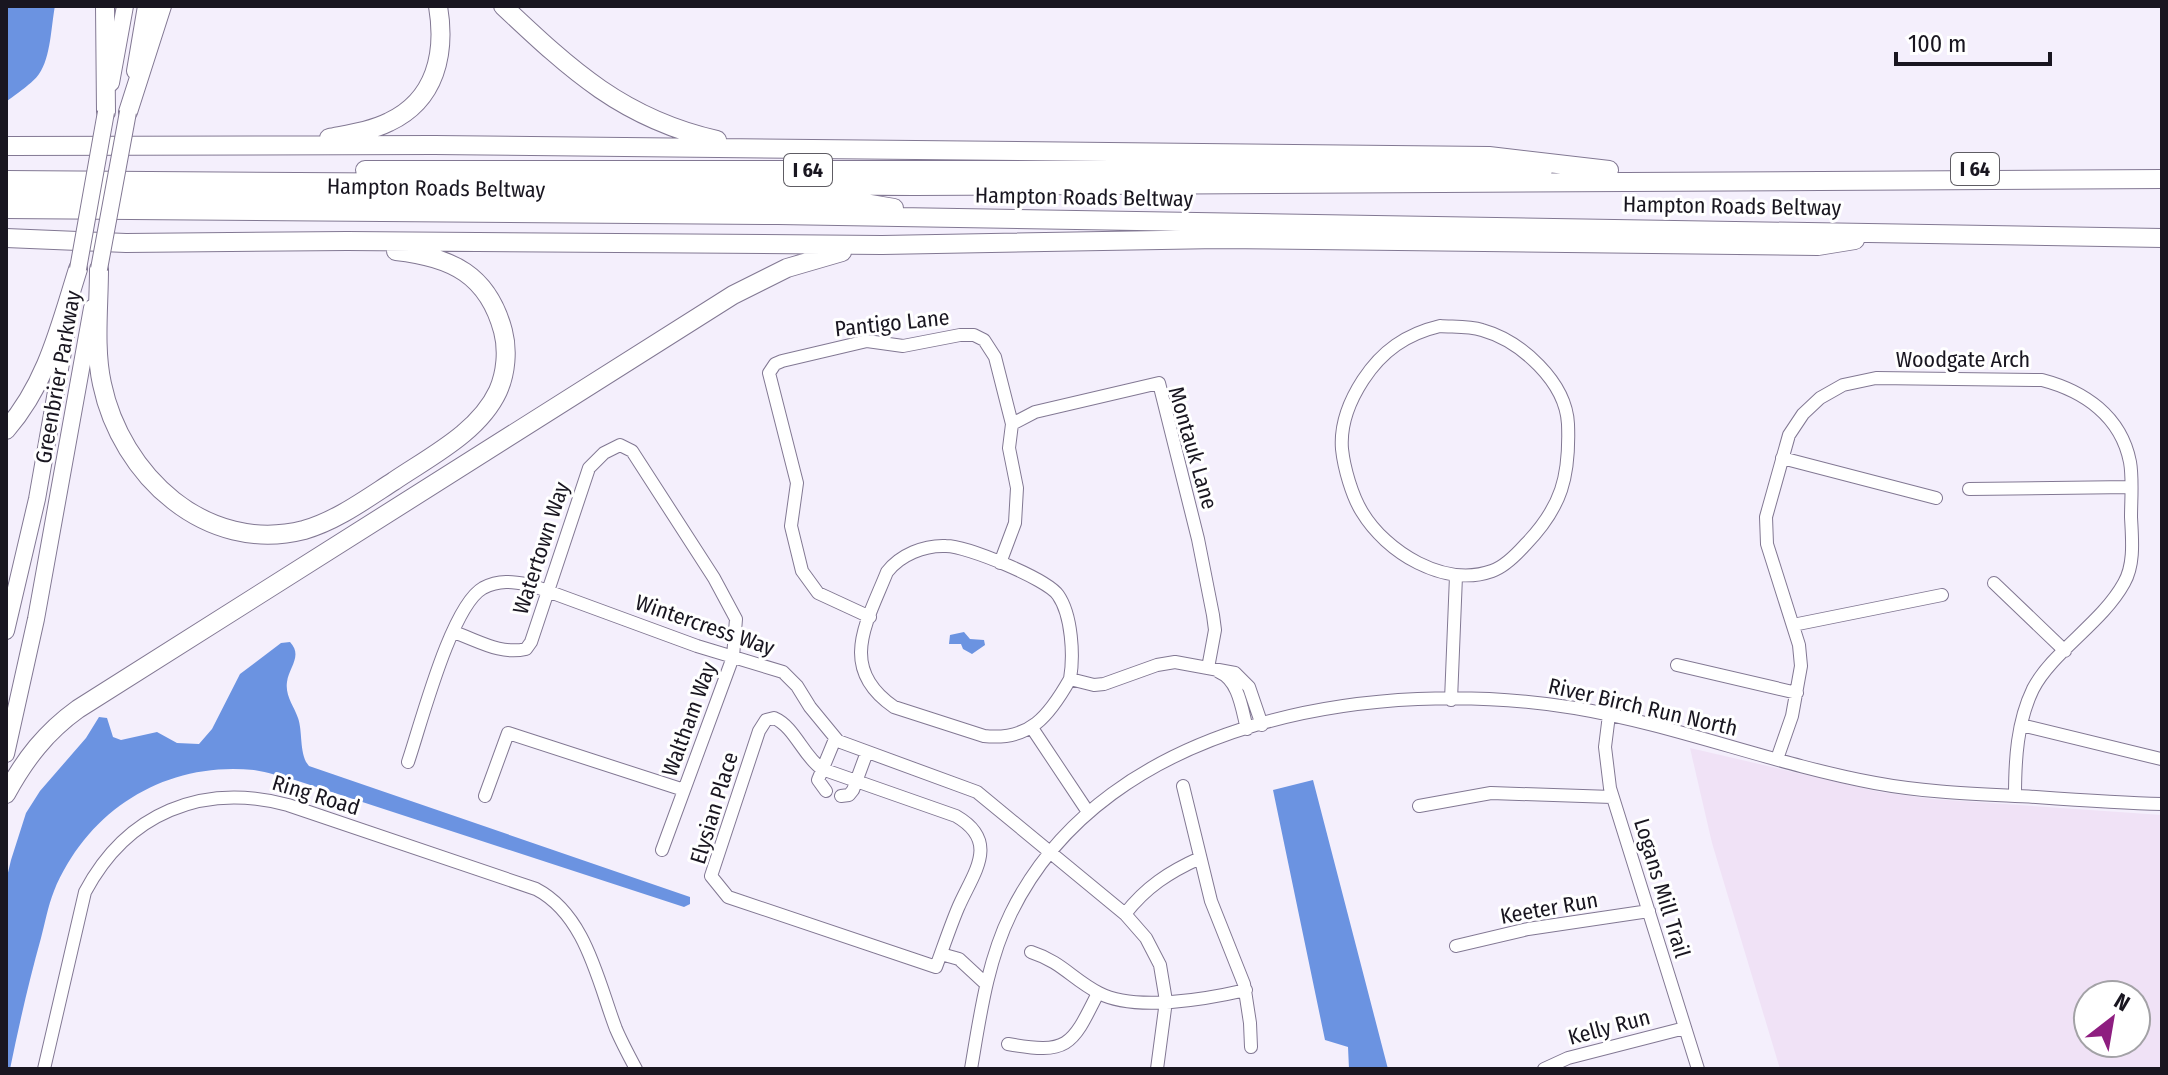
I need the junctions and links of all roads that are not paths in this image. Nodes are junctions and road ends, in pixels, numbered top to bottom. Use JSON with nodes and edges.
{"nodes":[{"id":1,"x":105,"y":6,"type":"edge"},
{"id":2,"x":125,"y":6,"type":"edge"},
{"id":3,"x":146,"y":6,"type":"edge"},
{"id":4,"x":162,"y":6,"type":"edge"},
{"id":5,"x":438,"y":6,"type":"edge"},
{"id":6,"x":503,"y":6,"type":"edge"},
{"id":7,"x":106,"y":112,"type":"junction"},
{"id":8,"x":128,"y":112,"type":"junction"},
{"id":9,"x":6,"y":146,"type":"edge"},
{"id":10,"x":296,"y":146,"type":"junction"},
{"id":11,"x":784,"y":149,"type":"junction"},
{"id":12,"x":6,"y":168,"type":"edge"},
{"id":13,"x":2162,"y":169,"type":"edge"},
{"id":14,"x":1609,"y":170,"type":"junction"},
{"id":15,"x":2162,"y":179,"type":"edge"},
{"id":16,"x":6,"y":180,"type":"edge"},
{"id":17,"x":6,"y":196,"type":"edge"},
{"id":18,"x":6,"y":209,"type":"edge"},
{"id":19,"x":964,"y":219,"type":"junction"},
{"id":20,"x":2162,"y":225,"type":"edge"},
{"id":21,"x":1808,"y":231,"type":"junction"},
{"id":22,"x":1904,"y":232,"type":"junction"},
{"id":23,"x":6,"y":238,"type":"edge"},
{"id":24,"x":2162,"y":238,"type":"edge"},
{"id":25,"x":302,"y":241,"type":"junction"},
{"id":26,"x":917,"y":244,"type":"junction"},
{"id":27,"x":78,"y":269,"type":"junction"},
{"id":28,"x":99,"y":269,"type":"junction"},
{"id":29,"x":1012,"y":424,"type":"junction"},
{"id":30,"x":6,"y":430,"type":"edge"},
{"id":31,"x":620,"y":445,"type":"joint"},
{"id":32,"x":1782,"y":458,"type":"junction"},
{"id":33,"x":2130,"y":487,"type":"junction"},
{"id":34,"x":1969,"y":489,"type":"dead end"},
{"id":35,"x":1936,"y":498,"type":"dead end"},
{"id":36,"x":1000,"y":563,"type":"junction"},
{"id":37,"x":1456,"y":576,"type":"junction"},
{"id":38,"x":1994,"y":583,"type":"dead end"},
{"id":39,"x":549,"y":591,"type":"junction"},
{"id":40,"x":1942,"y":595,"type":"dead end"},
{"id":41,"x":870,"y":617,"type":"junction"},
{"id":42,"x":1793,"y":625,"type":"junction"},
{"id":43,"x":6,"y":631,"type":"edge"},
{"id":44,"x":453,"y":632,"type":"junction"},
{"id":45,"x":2065,"y":651,"type":"junction"},
{"id":46,"x":733,"y":657,"type":"junction"},
{"id":47,"x":1677,"y":665,"type":"dead end"},
{"id":48,"x":1208,"y":668,"type":"junction"},
{"id":49,"x":1070,"y":679,"type":"junction"},
{"id":50,"x":1797,"y":693,"type":"junction"},
{"id":51,"x":1451,"y":700,"type":"junction"},
{"id":52,"x":1609,"y":715,"type":"junction"},
{"id":53,"x":1262,"y":725,"type":"junction"},
{"id":54,"x":2021,"y":725,"type":"junction"},
{"id":55,"x":1032,"y":728,"type":"junction"},
{"id":56,"x":1247,"y":729,"type":"junction"},
{"id":57,"x":835,"y":739,"type":"junction"},
{"id":58,"x":867,"y":752,"type":"junction"},
{"id":59,"x":6,"y":754,"type":"edge"},
{"id":60,"x":1777,"y":759,"type":"junction"},
{"id":61,"x":2161,"y":759,"type":"edge"},
{"id":62,"x":408,"y":762,"type":"dead end"},
{"id":63,"x":822,"y":769,"type":"junction"},
{"id":64,"x":856,"y":782,"type":"junction"},
{"id":65,"x":1183,"y":786,"type":"dead end"},
{"id":66,"x":684,"y":790,"type":"junction"},
{"id":67,"x":826,"y":791,"type":"dead end"},
{"id":68,"x":6,"y":794,"type":"edge"},
{"id":69,"x":485,"y":796,"type":"dead end"},
{"id":70,"x":841,"y":796,"type":"dead end"},
{"id":71,"x":2015,"y":796,"type":"junction"},
{"id":72,"x":1612,"y":797,"type":"junction"},
{"id":73,"x":2162,"y":804,"type":"edge"},
{"id":74,"x":1419,"y":806,"type":"dead end"},
{"id":75,"x":1088,"y":812,"type":"junction"},
{"id":76,"x":662,"y":850,"type":"dead end"},
{"id":77,"x":1049,"y":853,"type":"junction"},
{"id":78,"x":1200,"y":858,"type":"junction"},
{"id":79,"x":1649,"y":911,"type":"junction"},
{"id":80,"x":1125,"y":914,"type":"junction"},
{"id":81,"x":1456,"y":946,"type":"dead end"},
{"id":82,"x":1031,"y":952,"type":"dead end"},
{"id":83,"x":941,"y":954,"type":"junction"},
{"id":84,"x":986,"y":984,"type":"junction"},
{"id":85,"x":1246,"y":990,"type":"junction"},
{"id":86,"x":1098,"y":993,"type":"junction"},
{"id":87,"x":1166,"y":1001,"type":"junction"},
{"id":88,"x":1685,"y":1028,"type":"junction"},
{"id":89,"x":1008,"y":1044,"type":"dead end"},
{"id":90,"x":1251,"y":1047,"type":"dead end"},
{"id":91,"x":44,"y":1069,"type":"edge"},
{"id":92,"x":636,"y":1069,"type":"edge"},
{"id":93,"x":971,"y":1069,"type":"edge"},
{"id":94,"x":1158,"y":1069,"type":"edge"},
{"id":95,"x":1544,"y":1069,"type":"edge"},
{"id":96,"x":1698,"y":1069,"type":"edge"}],
"edges":[{"from":1,"to":7,"type":"highway"},
{"from":2,"to":7,"type":"main road","name":"Greenbrier Parkway"},
{"from":3,"to":8,"type":"main road","name":"Greenbrier Parkway"},
{"from":4,"to":8,"type":"highway"},
{"from":5,"to":10,"type":"highway"},
{"from":6,"to":11,"type":"highway"},
{"from":7,"to":27,"type":"main road","name":"Greenbrier Parkway","bridge":true},
{"from":8,"to":28,"type":"main road","name":"Greenbrier Parkway","bridge":true},
{"from":9,"to":10,"type":"highway"},
{"from":10,"to":11,"type":"highway"},
{"from":11,"to":14,"type":"highway"},
{"from":12,"to":14,"type":"highway","name":"Hampton Roads Beltway","number":"I 64"},
{"from":13,"to":14,"type":"highway","name":"Hampton Roads Beltway","number":"I 64"},
{"from":15,"to":16,"type":"highway"},
{"from":17,"to":19,"type":"highway"},
{"from":18,"to":19,"type":"highway","name":"Hampton Roads Beltway","number":"I 64"},
{"from":19,"to":21,"type":"highway","name":"Hampton Roads Beltway","number":"I 64"},
{"from":20,"to":21,"type":"highway"},
{"from":21,"to":22,"type":"highway","name":"Hampton Roads Beltway","number":"I 64"},
{"from":22,"to":24,"type":"highway","name":"Hampton Roads Beltway","number":"I 64"},
{"from":22,"to":26,"type":"highway"},
{"from":23,"to":25,"type":"highway"},
{"from":25,"to":26,"type":"highway"},
{"from":25,"to":28,"type":"highway"},
{"from":26,"to":68,"type":"highway"},
{"from":27,"to":30,"type":"highway"},
{"from":27,"to":43,"type":"main road","name":"Greenbrier Parkway"},
{"from":28,"to":59,"type":"main road","name":"Greenbrier Parkway"},
{"from":29,"to":36,"type":"street","name":"Pantigo Lane"},
{"from":29,"to":41,"type":"street","name":"Pantigo Lane"},
{"from":29,"to":48,"type":"street","name":"Montauk Lane"},
{"from":31,"to":39,"type":"street","name":"Watertown Way"},
{"from":31,"to":46,"type":"street","name":"Waltham Way"},
{"from":32,"to":33,"type":"street","name":"Woodgate Arch"},
{"from":32,"to":35,"type":"street"},
{"from":32,"to":42,"type":"street","name":"Woodgate Arch"},
{"from":33,"to":34,"type":"street"},
{"from":33,"to":45,"type":"street","name":"Woodgate Arch"},
{"from":36,"to":41,"type":"street"},
{"from":36,"to":49,"type":"street"},
{"from":37,"to":37,"type":"street"},
{"from":37,"to":51,"type":"street"},
{"from":38,"to":45,"type":"street"},
{"from":39,"to":44,"type":"street","name":"Wintercress Way"},
{"from":39,"to":44,"type":"street","name":"Watertown Way"},
{"from":39,"to":46,"type":"street","name":"Wintercress Way"},
{"from":40,"to":42,"type":"street"},
{"from":41,"to":55,"type":"street"},
{"from":42,"to":50,"type":"street","name":"Woodgate Arch"},
{"from":44,"to":62,"type":"street","name":"Wintercress Way"},
{"from":45,"to":54,"type":"street","name":"Woodgate Arch"},
{"from":46,"to":57,"type":"street","name":"Wintercress Way"},
{"from":46,"to":66,"type":"street","name":"Waltham Way"},
{"from":47,"to":50,"type":"street"},
{"from":48,"to":49,"type":"street"},
{"from":48,"to":53,"type":"street"},
{"from":48,"to":56,"type":"street"},
{"from":49,"to":55,"type":"street"},
{"from":50,"to":60,"type":"street","name":"Woodgate Arch"},
{"from":51,"to":52,"type":"street","name":"River Birch Run North"},
{"from":51,"to":53,"type":"street","name":"River Birch Run North"},
{"from":52,"to":60,"type":"street","name":"River Birch Run North"},
{"from":52,"to":72,"type":"street","name":"Logans Mill Trail"},
{"from":53,"to":56,"type":"street","name":"River Birch Run North"},
{"from":54,"to":61,"type":"street"},
{"from":54,"to":71,"type":"street","name":"Woodgate Arch"},
{"from":55,"to":75,"type":"street"},
{"from":56,"to":75,"type":"street","name":"River Birch Run North"},
{"from":57,"to":58,"type":"street","name":"Wintercress Way"},
{"from":57,"to":63,"type":"street"},
{"from":58,"to":64,"type":"street"},
{"from":58,"to":77,"type":"street","name":"Wintercress Way"},
{"from":60,"to":71,"type":"street","name":"River Birch Run North"},
{"from":63,"to":64,"type":"street","name":"Elysian Place"},
{"from":63,"to":67,"type":"street"},
{"from":63,"to":83,"type":"street","name":"Elysian Place"},
{"from":64,"to":70,"type":"street"},
{"from":64,"to":83,"type":"street","name":"Elysian Place"},
{"from":65,"to":78,"type":"street"},
{"from":66,"to":69,"type":"street"},
{"from":66,"to":76,"type":"street","name":"Waltham Way"},
{"from":71,"to":73,"type":"street","name":"River Birch Run North"},
{"from":72,"to":74,"type":"street"},
{"from":72,"to":79,"type":"street","name":"Logans Mill Trail"},
{"from":75,"to":77,"type":"street","name":"River Birch Run North"},
{"from":77,"to":80,"type":"street","name":"Wintercress Way"},
{"from":77,"to":84,"type":"street","name":"River Birch Run North"},
{"from":78,"to":80,"type":"street"},
{"from":78,"to":85,"type":"street"},
{"from":79,"to":81,"type":"street","name":"Keeter Run"},
{"from":79,"to":88,"type":"street","name":"Logans Mill Trail"},
{"from":80,"to":87,"type":"street","name":"Wintercress Way"},
{"from":82,"to":86,"type":"street"},
{"from":83,"to":84,"type":"street"},
{"from":84,"to":93,"type":"street","name":"River Birch Run North"},
{"from":85,"to":87,"type":"street"},
{"from":85,"to":90,"type":"street"},
{"from":86,"to":87,"type":"street"},
{"from":86,"to":89,"type":"street"},
{"from":87,"to":94,"type":"street","name":"Wintercress Way"},
{"from":88,"to":95,"type":"street","name":"Kelly Run"},
{"from":88,"to":96,"type":"street","name":"Logans Mill Trail"},
{"from":91,"to":92,"type":"street","name":"Ring Road"}]}
